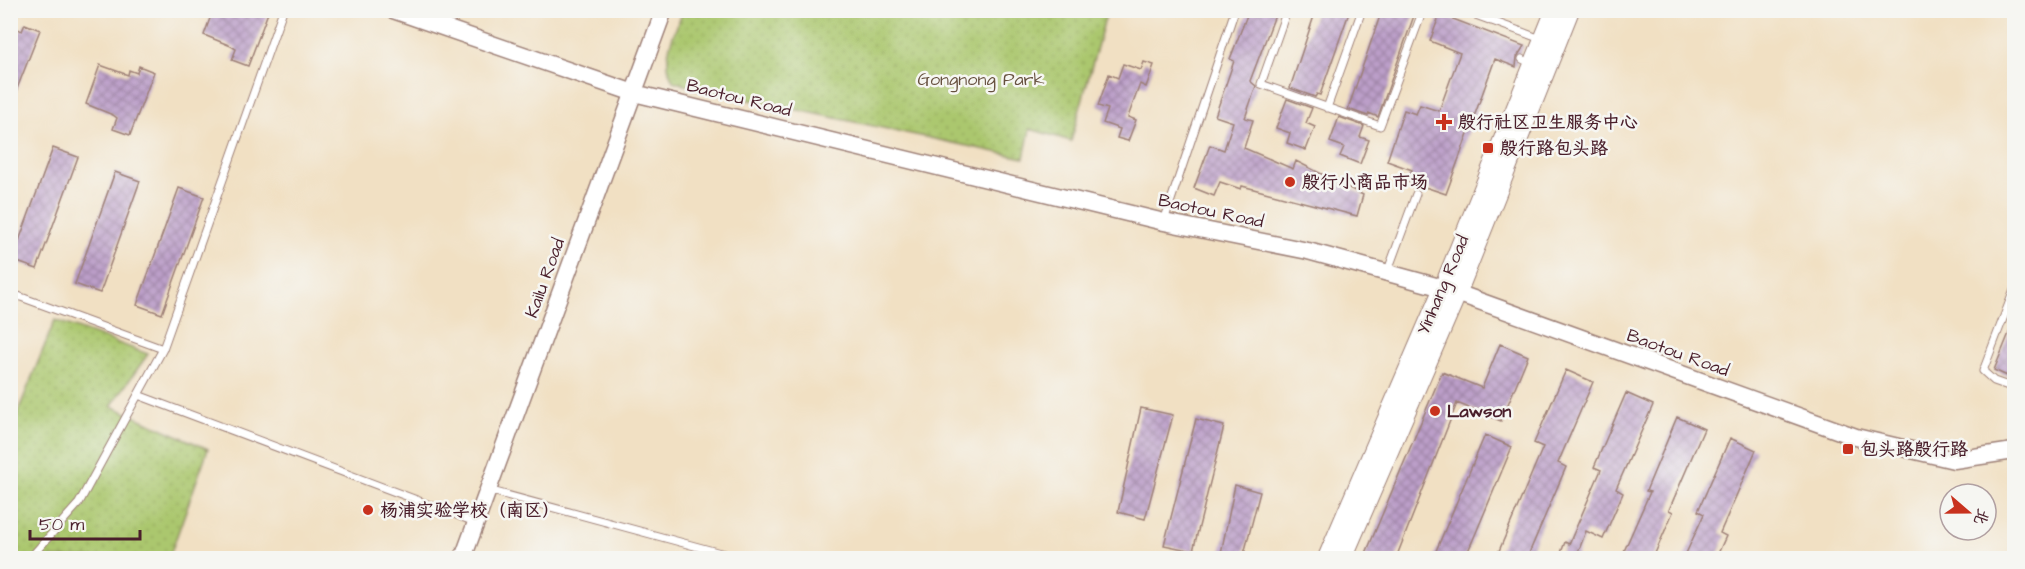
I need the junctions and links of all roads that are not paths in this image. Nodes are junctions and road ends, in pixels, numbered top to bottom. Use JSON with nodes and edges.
{"nodes":[{"id":1,"x":283,"y":10,"type":"edge"},
{"id":2,"x":393,"y":10,"type":"edge"},
{"id":3,"x":664,"y":10,"type":"edge"},
{"id":4,"x":1235,"y":10,"type":"edge"},
{"id":5,"x":1287,"y":10,"type":"edge"},
{"id":6,"x":1362,"y":10,"type":"edge"},
{"id":7,"x":1423,"y":10,"type":"edge"},
{"id":8,"x":1462,"y":10,"type":"edge"},
{"id":9,"x":1494,"y":10,"type":"edge"},
{"id":10,"x":1555,"y":10,"type":"edge"},
{"id":11,"x":1569,"y":10,"type":"edge"},
{"id":12,"x":1491,"y":21,"type":"junction"},
{"id":13,"x":1549,"y":42,"type":"junction"},
{"id":14,"x":634,"y":93,"type":"junction"},
{"id":15,"x":1328,"y":108,"type":"junction"},
{"id":16,"x":1416,"y":194,"type":"dead end"},
{"id":17,"x":1164,"y":222,"type":"junction"},
{"id":18,"x":1387,"y":273,"type":"junction"},
{"id":19,"x":2014,"y":290,"type":"edge"},
{"id":20,"x":1450,"y":291,"type":"junction"},
{"id":21,"x":10,"y":293,"type":"edge"},
{"id":22,"x":163,"y":349,"type":"junction"},
{"id":23,"x":2014,"y":388,"type":"edge"},
{"id":24,"x":138,"y":395,"type":"junction"},
{"id":25,"x":2014,"y":451,"type":"edge"},
{"id":26,"x":488,"y":490,"type":"junction"},
{"id":27,"x":476,"y":522,"type":"junction"},
{"id":28,"x":30,"y":558,"type":"edge"},
{"id":29,"x":463,"y":558,"type":"edge"},
{"id":30,"x":739,"y":558,"type":"edge"},
{"id":31,"x":1327,"y":558,"type":"edge"},
{"id":32,"x":1343,"y":558,"type":"edge"}],
"edges":[{"from":1,"to":22,"type":"lane"},
{"from":2,"to":14,"type":"street","name":"Baotou Road"},
{"from":3,"to":14,"type":"street","name":"Kailu Road"},
{"from":4,"to":17,"type":"lane"},
{"from":5,"to":15,"type":"lane"},
{"from":6,"to":15,"type":"lane"},
{"from":7,"to":15,"type":"lane"},
{"from":8,"to":12,"type":"lane"},
{"from":9,"to":12,"type":"lane"},
{"from":10,"to":13,"type":"main road","name":"Yinhang Road"},
{"from":11,"to":13,"type":"main road","name":"Yinhang Road"},
{"from":12,"to":13,"type":"lane"},
{"from":13,"to":20,"type":"main road","name":"Yinhang Road"},
{"from":13,"to":20,"type":"main road","name":"Yinhang Road"},
{"from":14,"to":17,"type":"street","name":"Baotou Road"},
{"from":14,"to":26,"type":"street","name":"Kailu Road"},
{"from":16,"to":18,"type":"lane"},
{"from":17,"to":18,"type":"street","name":"Baotou Road"},
{"from":18,"to":20,"type":"street","name":"Baotou Road"},
{"from":19,"to":23,"type":"lane"},
{"from":20,"to":25,"type":"street","name":"Baotou Road"},
{"from":20,"to":31,"type":"main road","name":"Yinhang Road"},
{"from":20,"to":32,"type":"main road","name":"Yinhang Road"},
{"from":21,"to":22,"type":"lane"},
{"from":22,"to":24,"type":"lane"},
{"from":24,"to":27,"type":"lane"},
{"from":24,"to":28,"type":"lane"},
{"from":26,"to":27,"type":"street","name":"Kailu Road"},
{"from":26,"to":30,"type":"lane"},
{"from":27,"to":29,"type":"street","name":"Kailu Road"}]}
